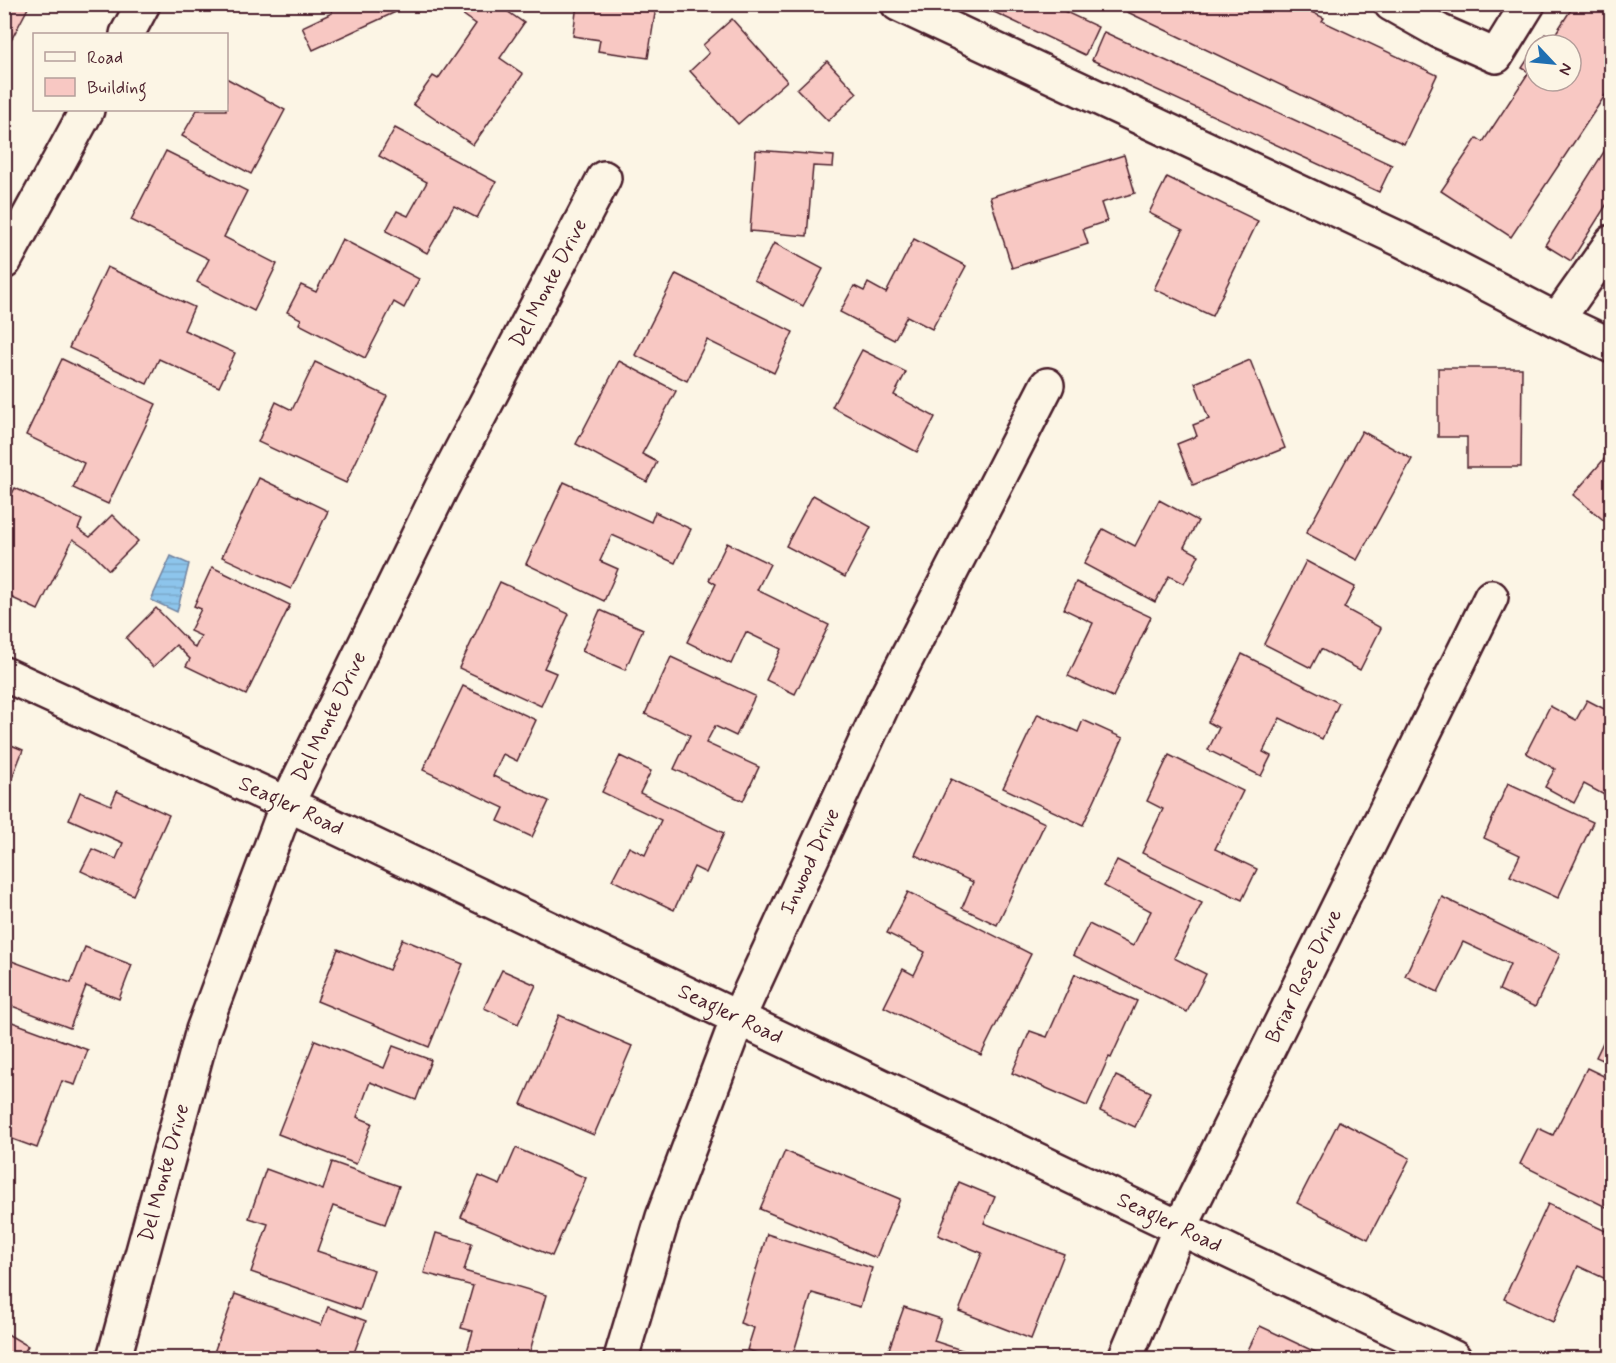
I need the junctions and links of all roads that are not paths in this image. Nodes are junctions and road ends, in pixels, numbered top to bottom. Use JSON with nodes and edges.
{"nodes":[{"id":1,"x":143,"y":4,"type":"edge"},
{"id":2,"x":898,"y":4,"type":"edge"},
{"id":3,"x":1391,"y":4,"type":"edge"},
{"id":4,"x":1528,"y":4,"type":"edge"},
{"id":5,"x":128,"y":33,"type":"edge"},
{"id":6,"x":86,"y":111,"type":"edge"},
{"id":7,"x":604,"y":178,"type":"dead end"},
{"id":8,"x":1611,"y":242,"type":"edge"},
{"id":9,"x":4,"y":262,"type":"edge"},
{"id":10,"x":1557,"y":320,"type":"junction"},
{"id":11,"x":1611,"y":346,"type":"edge"},
{"id":12,"x":1047,"y":385,"type":"dead end"},
{"id":13,"x":1491,"y":597,"type":"dead end"},
{"id":14,"x":4,"y":674,"type":"edge"},
{"id":15,"x":287,"y":804,"type":"junction"},
{"id":16,"x":738,"y":1018,"type":"junction"},
{"id":17,"x":1180,"y":1228,"type":"junction"},
{"id":18,"x":114,"y":1359,"type":"edge"},
{"id":19,"x":621,"y":1359,"type":"edge"},
{"id":20,"x":1125,"y":1359,"type":"edge"},
{"id":21,"x":1454,"y":1359,"type":"edge"}],
"edges":[{"from":1,"to":5,"type":"street"},
{"from":2,"to":10,"type":"street"},
{"from":3,"to":4,"type":"street"},
{"from":6,"to":9,"type":"street"},
{"from":7,"to":15,"type":"street","name":"Del Monte Drive"},
{"from":8,"to":10,"type":"street"},
{"from":10,"to":11,"type":"street"},
{"from":12,"to":16,"type":"street","name":"Inwood Drive"},
{"from":13,"to":17,"type":"street","name":"Briar Rose Drive"},
{"from":14,"to":15,"type":"street","name":"Seagler Road"},
{"from":15,"to":16,"type":"street","name":"Seagler Road"},
{"from":15,"to":18,"type":"street","name":"Del Monte Drive"},
{"from":16,"to":17,"type":"street","name":"Seagler Road"},
{"from":16,"to":19,"type":"street","name":"Inwood Drive"},
{"from":17,"to":20,"type":"street","name":"Briar Rose Drive"},
{"from":17,"to":21,"type":"street","name":"Seagler Road"}]}
